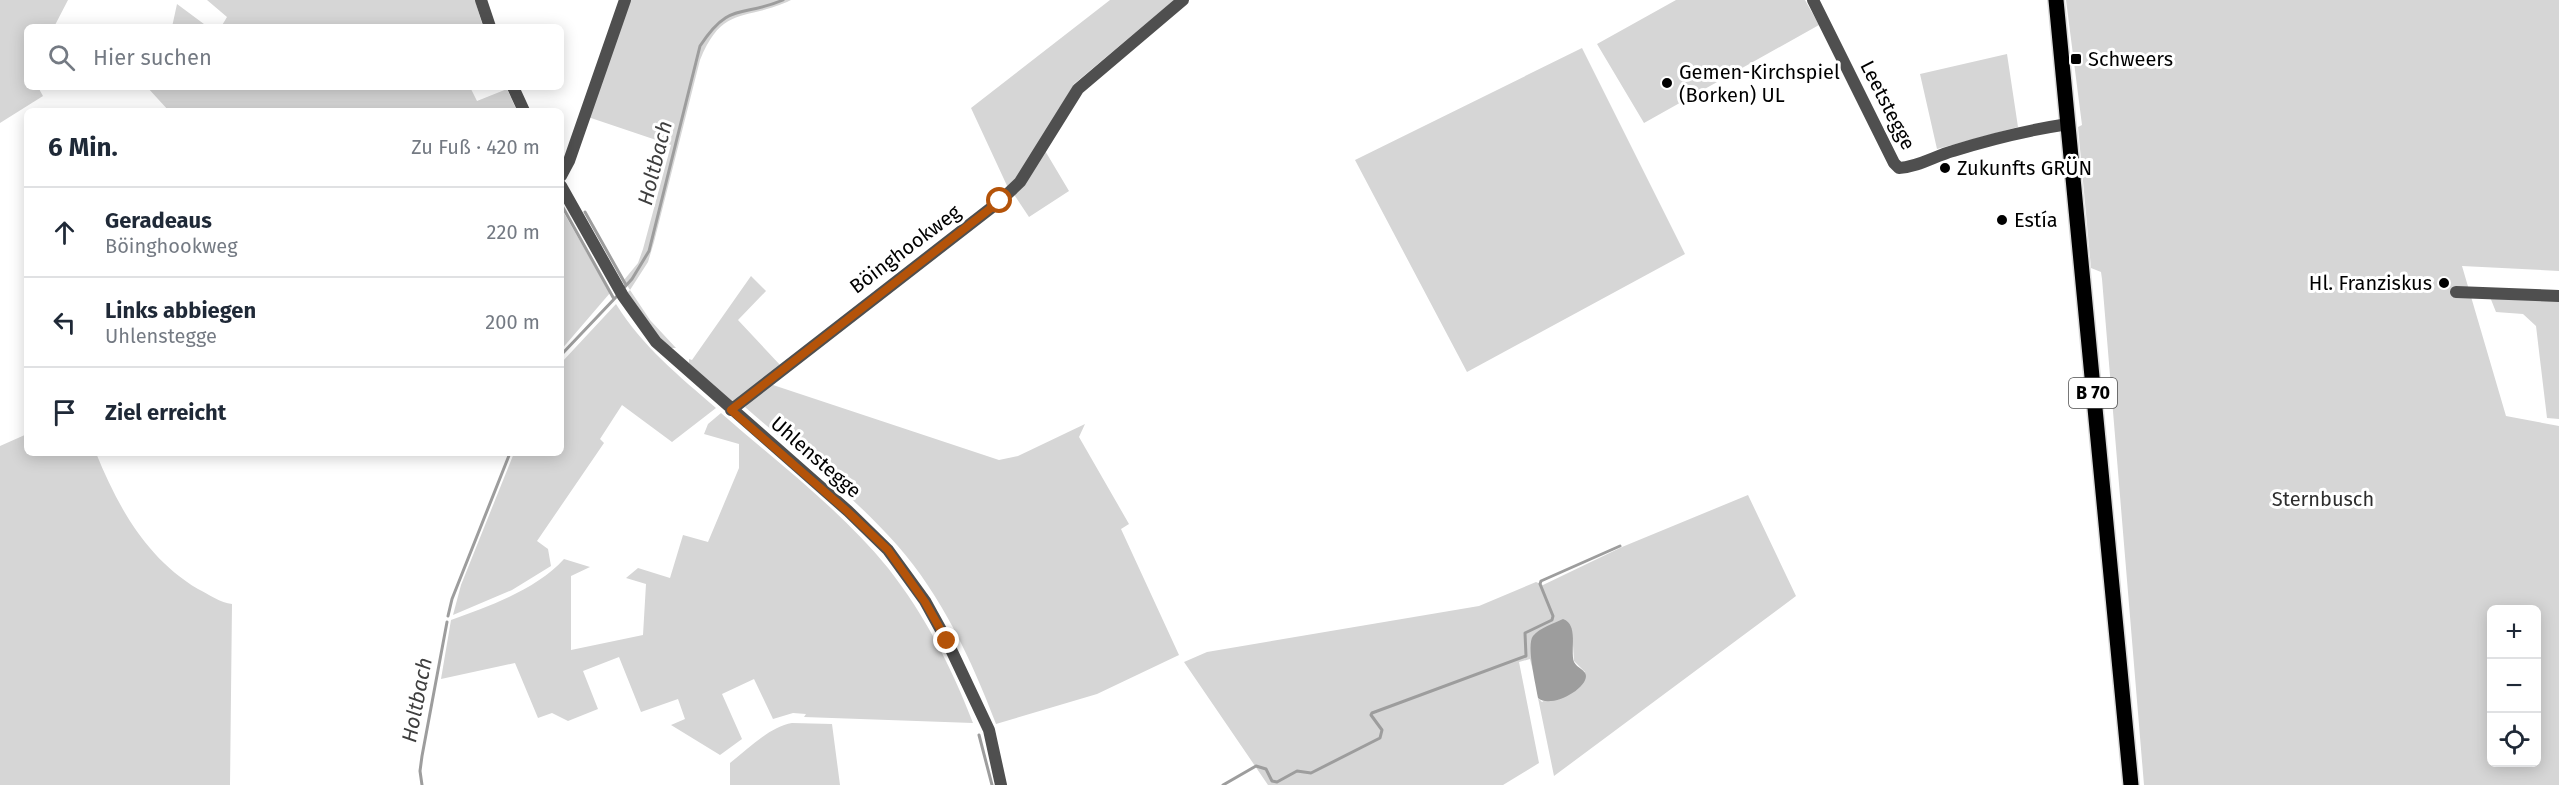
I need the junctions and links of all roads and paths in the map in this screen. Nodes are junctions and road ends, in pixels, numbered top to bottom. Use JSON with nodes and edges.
{"nodes":[{"id":1,"x":481,"y":0,"type":"edge"},
{"id":2,"x":625,"y":0,"type":"edge"},
{"id":3,"x":1183,"y":0,"type":"edge"},
{"id":4,"x":1813,"y":0,"type":"edge"},
{"id":5,"x":2056,"y":0,"type":"edge"},
{"id":6,"x":489,"y":24,"type":"edge"},
{"id":7,"x":514,"y":90,"type":"edge"},
{"id":8,"x":523,"y":108,"type":"edge"},
{"id":9,"x":2068,"y":124,"type":"junction"},
{"id":10,"x":564,"y":171,"type":"edge"},
{"id":11,"x":564,"y":191,"type":"edge"},
{"id":12,"x":2456,"y":292,"type":"dead end"},
{"id":13,"x":2559,"y":296,"type":"edge"},
{"id":14,"x":731,"y":410,"type":"junction"},
{"id":15,"x":1001,"y":785,"type":"edge"},
{"id":16,"x":2131,"y":785,"type":"edge"}],
"edges":[{"from":1,"to":6,"type":"street"},
{"from":2,"to":10,"type":"street"},
{"from":3,"to":14,"type":"street","name":"Böinghookweg"},
{"from":4,"to":9,"type":"street","name":"Leetstegge"},
{"from":5,"to":9,"type":"main road","number":"B 70"},
{"from":7,"to":8,"type":"street"},
{"from":9,"to":16,"type":"main road","number":"B 70"},
{"from":11,"to":14,"type":"street","name":"Uhlenstegge"},
{"from":12,"to":13,"type":"street"},
{"from":14,"to":15,"type":"street","name":"Uhlenstegge"}]}
